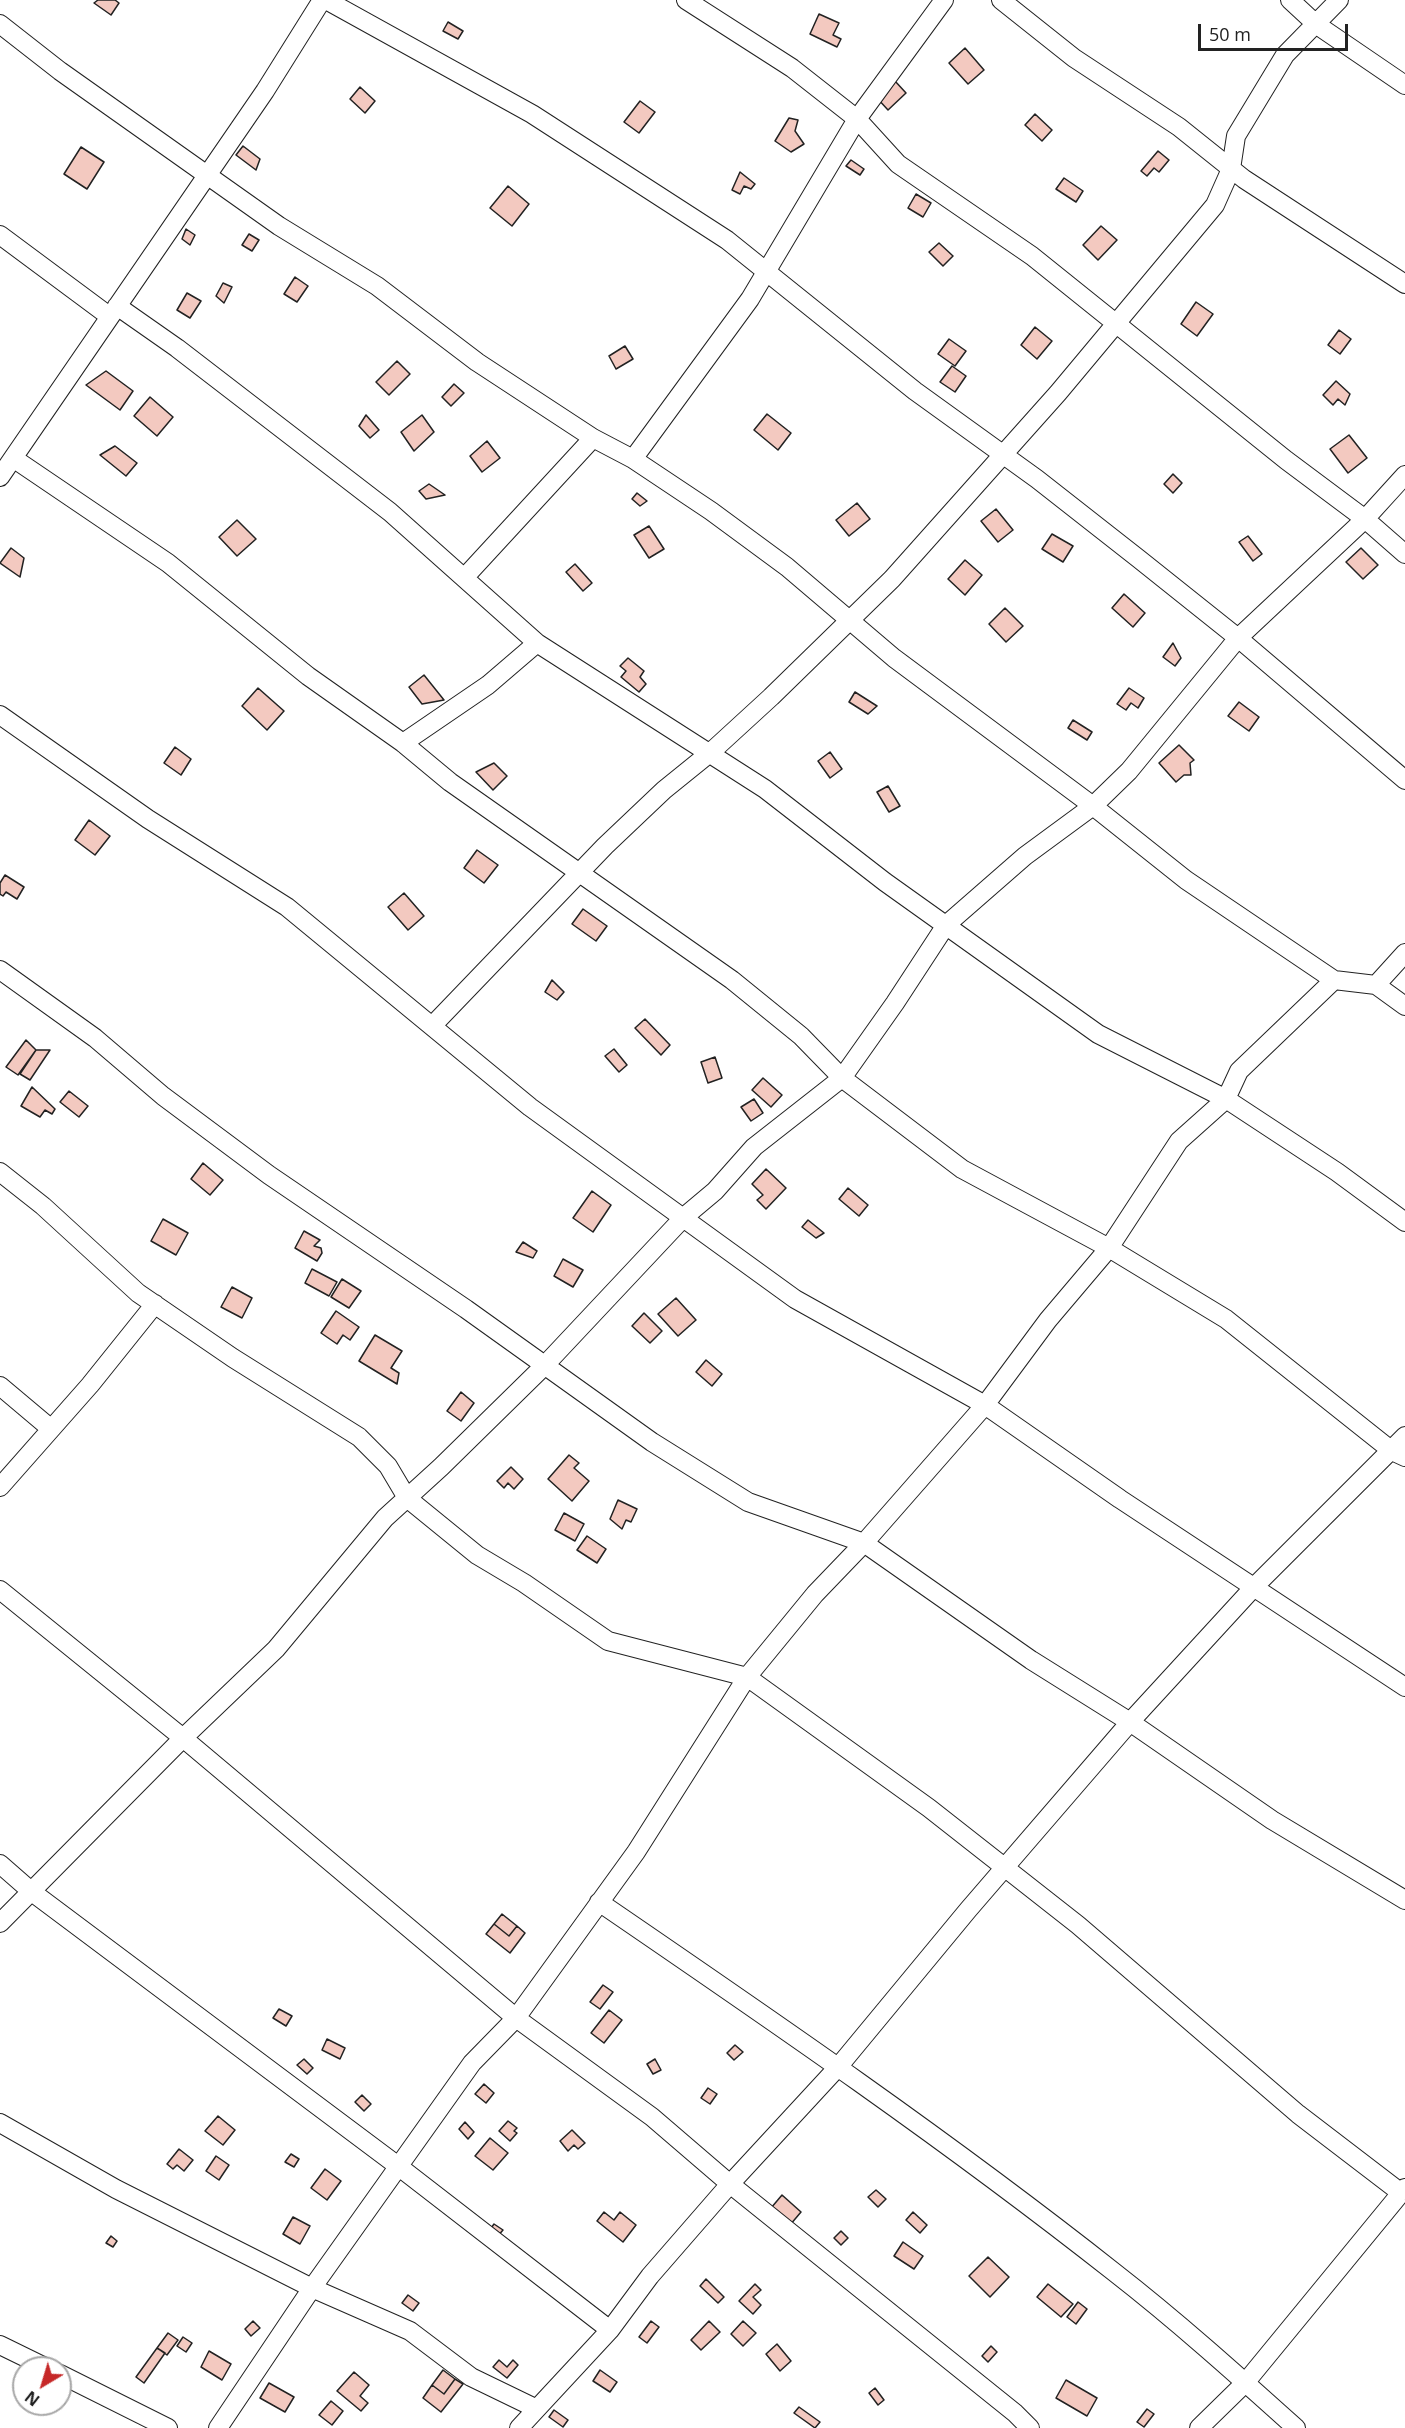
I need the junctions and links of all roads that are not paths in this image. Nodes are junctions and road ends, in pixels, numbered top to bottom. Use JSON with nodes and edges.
{"nodes":[{"id":1,"x":324,"y":0,"type":"edge"},
{"id":2,"x":686,"y":0,"type":"edge"},
{"id":3,"x":944,"y":0,"type":"edge"},
{"id":4,"x":1001,"y":0,"type":"edge"},
{"id":5,"x":1290,"y":0,"type":"edge"},
{"id":6,"x":1339,"y":0,"type":"edge"},
{"id":7,"x":0,"y":24,"type":"edge"},
{"id":8,"x":1317,"y":25,"type":"junction"},
{"id":9,"x":1405,"y":85,"type":"edge"},
{"id":10,"x":856,"y":119,"type":"junction"},
{"id":11,"x":1231,"y":169,"type":"junction"},
{"id":12,"x":207,"y":176,"type":"junction"},
{"id":13,"x":0,"y":236,"type":"edge"},
{"id":14,"x":765,"y":272,"type":"junction"},
{"id":15,"x":1405,"y":284,"type":"edge"},
{"id":16,"x":113,"y":311,"type":"junction"},
{"id":17,"x":1115,"y":325,"type":"junction"},
{"id":18,"x":593,"y":438,"type":"junction"},
{"id":19,"x":1003,"y":455,"type":"junction"},
{"id":20,"x":13,"y":458,"type":"junction"},
{"id":21,"x":633,"y":459,"type":"junction"},
{"id":22,"x":1405,"y":475,"type":"edge"},
{"id":23,"x":0,"y":476,"type":"edge"},
{"id":24,"x":1365,"y":519,"type":"junction"},
{"id":25,"x":1405,"y":554,"type":"edge"},
{"id":26,"x":464,"y":578,"type":"junction"},
{"id":27,"x":851,"y":620,"type":"junction"},
{"id":28,"x":1238,"y":638,"type":"junction"},
{"id":29,"x":537,"y":643,"type":"junction"},
{"id":30,"x":0,"y":715,"type":"edge"},
{"id":31,"x":403,"y":743,"type":"junction"},
{"id":32,"x":711,"y":752,"type":"junction"},
{"id":33,"x":1405,"y":780,"type":"edge"},
{"id":34,"x":1093,"y":806,"type":"junction"},
{"id":35,"x":579,"y":873,"type":"junction"},
{"id":36,"x":946,"y":925,"type":"junction"},
{"id":37,"x":1405,"y":953,"type":"edge"},
{"id":38,"x":0,"y":970,"type":"edge"},
{"id":39,"x":1334,"y":980,"type":"junction"},
{"id":40,"x":1376,"y":985,"type":"junction"},
{"id":41,"x":1405,"y":1006,"type":"edge"},
{"id":42,"x":432,"y":1025,"type":"junction"},
{"id":43,"x":842,"y":1078,"type":"junction"},
{"id":44,"x":1226,"y":1099,"type":"junction"},
{"id":45,"x":0,"y":1172,"type":"edge"},
{"id":46,"x":684,"y":1217,"type":"junction"},
{"id":47,"x":1405,"y":1222,"type":"edge"},
{"id":48,"x":1109,"y":1248,"type":"junction"},
{"id":49,"x":155,"y":1304,"type":"junction"},
{"id":50,"x":545,"y":1365,"type":"junction"},
{"id":51,"x":0,"y":1386,"type":"edge"},
{"id":52,"x":985,"y":1405,"type":"junction"},
{"id":53,"x":50,"y":1428,"type":"junction"},
{"id":54,"x":1405,"y":1436,"type":"edge"},
{"id":55,"x":1398,"y":1454,"type":"edge"},
{"id":56,"x":0,"y":1487,"type":"edge"},
{"id":57,"x":408,"y":1498,"type":"junction"},
{"id":58,"x":864,"y":1544,"type":"junction"},
{"id":59,"x":1254,"y":1587,"type":"junction"},
{"id":60,"x":0,"y":1590,"type":"edge"},
{"id":61,"x":747,"y":1677,"type":"junction"},
{"id":62,"x":1405,"y":1687,"type":"edge"},
{"id":63,"x":1130,"y":1722,"type":"junction"},
{"id":64,"x":183,"y":1738,"type":"junction"},
{"id":65,"x":0,"y":1864,"type":"edge"},
{"id":66,"x":1005,"y":1868,"type":"junction"},
{"id":67,"x":32,"y":1892,"type":"junction"},
{"id":68,"x":1405,"y":1900,"type":"edge"},
{"id":69,"x":599,"y":1902,"type":"junction"},
{"id":70,"x":0,"y":1923,"type":"edge"},
{"id":71,"x":516,"y":2018,"type":"junction"},
{"id":72,"x":839,"y":2066,"type":"junction"},
{"id":73,"x":0,"y":2123,"type":"edge"},
{"id":74,"x":398,"y":2166,"type":"junction"},
{"id":75,"x":730,"y":2184,"type":"junction"},
{"id":76,"x":1403,"y":2190,"type":"edge"},
{"id":77,"x":312,"y":2288,"type":"junction"},
{"id":78,"x":610,"y":2330,"type":"junction"},
{"id":79,"x":0,"y":2345,"type":"edge"},
{"id":80,"x":22,"y":2356,"type":"edge"},
{"id":81,"x":72,"y":2380,"type":"edge"},
{"id":82,"x":1245,"y":2383,"type":"junction"},
{"id":83,"x":535,"y":2408,"type":"junction"},
{"id":84,"x":168,"y":2428,"type":"edge"},
{"id":85,"x":218,"y":2428,"type":"edge"},
{"id":86,"x":519,"y":2428,"type":"edge"},
{"id":87,"x":1030,"y":2428,"type":"edge"},
{"id":88,"x":1199,"y":2428,"type":"edge"},
{"id":89,"x":1296,"y":2428,"type":"edge"}],
"edges":[{"from":1,"to":12,"type":"street"},
{"from":1,"to":14,"type":"street"},
{"from":2,"to":10,"type":"street"},
{"from":3,"to":10,"type":"street"},
{"from":4,"to":11,"type":"street"},
{"from":5,"to":8,"type":"street"},
{"from":6,"to":8,"type":"street"},
{"from":7,"to":12,"type":"street"},
{"from":8,"to":9,"type":"street"},
{"from":8,"to":11,"type":"street"},
{"from":10,"to":14,"type":"street"},
{"from":10,"to":17,"type":"street"},
{"from":11,"to":15,"type":"street"},
{"from":11,"to":17,"type":"street"},
{"from":12,"to":16,"type":"street"},
{"from":12,"to":18,"type":"street"},
{"from":13,"to":16,"type":"street"},
{"from":14,"to":19,"type":"street"},
{"from":14,"to":21,"type":"street"},
{"from":16,"to":20,"type":"street"},
{"from":16,"to":26,"type":"street"},
{"from":17,"to":19,"type":"street"},
{"from":17,"to":24,"type":"street"},
{"from":18,"to":21,"type":"street"},
{"from":18,"to":26,"type":"street"},
{"from":19,"to":27,"type":"street"},
{"from":19,"to":28,"type":"street"},
{"from":20,"to":23,"type":"street"},
{"from":20,"to":31,"type":"street"},
{"from":21,"to":27,"type":"street"},
{"from":22,"to":24,"type":"street"},
{"from":24,"to":25,"type":"street"},
{"from":24,"to":28,"type":"street"},
{"from":26,"to":29,"type":"street"},
{"from":27,"to":32,"type":"street"},
{"from":27,"to":34,"type":"street"},
{"from":28,"to":33,"type":"street"},
{"from":28,"to":34,"type":"street"},
{"from":29,"to":31,"type":"street"},
{"from":29,"to":32,"type":"street"},
{"from":30,"to":42,"type":"street"},
{"from":31,"to":35,"type":"street"},
{"from":32,"to":35,"type":"street"},
{"from":32,"to":36,"type":"street"},
{"from":34,"to":36,"type":"street"},
{"from":34,"to":39,"type":"street"},
{"from":35,"to":42,"type":"street"},
{"from":35,"to":43,"type":"street"},
{"from":36,"to":43,"type":"street"},
{"from":36,"to":44,"type":"street"},
{"from":37,"to":40,"type":"street"},
{"from":38,"to":50,"type":"street"},
{"from":39,"to":40,"type":"street"},
{"from":39,"to":44,"type":"street"},
{"from":40,"to":41,"type":"street"},
{"from":42,"to":46,"type":"street"},
{"from":43,"to":46,"type":"street"},
{"from":43,"to":48,"type":"street"},
{"from":44,"to":47,"type":"street"},
{"from":44,"to":48,"type":"street"},
{"from":45,"to":49,"type":"street"},
{"from":46,"to":50,"type":"street"},
{"from":46,"to":52,"type":"street"},
{"from":48,"to":52,"type":"street"},
{"from":48,"to":55,"type":"street"},
{"from":49,"to":53,"type":"street"},
{"from":49,"to":57,"type":"street"},
{"from":50,"to":57,"type":"street"},
{"from":50,"to":58,"type":"street"},
{"from":51,"to":53,"type":"street"},
{"from":52,"to":58,"type":"street"},
{"from":52,"to":59,"type":"street"},
{"from":53,"to":56,"type":"street"},
{"from":54,"to":55,"type":"street"},
{"from":55,"to":59,"type":"street"},
{"from":57,"to":61,"type":"street"},
{"from":57,"to":64,"type":"street"},
{"from":58,"to":61,"type":"street"},
{"from":58,"to":63,"type":"street"},
{"from":59,"to":62,"type":"street"},
{"from":59,"to":63,"type":"street"},
{"from":60,"to":64,"type":"street"},
{"from":61,"to":66,"type":"street"},
{"from":61,"to":69,"type":"street"},
{"from":63,"to":66,"type":"street"},
{"from":63,"to":68,"type":"street"},
{"from":64,"to":67,"type":"street"},
{"from":64,"to":71,"type":"street"},
{"from":65,"to":67,"type":"street"},
{"from":66,"to":72,"type":"street"},
{"from":66,"to":76,"type":"street"},
{"from":67,"to":70,"type":"street"},
{"from":67,"to":74,"type":"street"},
{"from":69,"to":71,"type":"street"},
{"from":69,"to":72,"type":"street"},
{"from":71,"to":74,"type":"street"},
{"from":71,"to":75,"type":"street"},
{"from":72,"to":75,"type":"street"},
{"from":72,"to":82,"type":"street"},
{"from":73,"to":77,"type":"street"},
{"from":74,"to":77,"type":"street"},
{"from":74,"to":78,"type":"street"},
{"from":75,"to":78,"type":"street"},
{"from":75,"to":87,"type":"street"},
{"from":76,"to":82,"type":"street"},
{"from":77,"to":83,"type":"street"},
{"from":77,"to":85,"type":"street"},
{"from":78,"to":83,"type":"street"},
{"from":79,"to":80,"type":"street"},
{"from":81,"to":84,"type":"street"},
{"from":82,"to":88,"type":"street"},
{"from":82,"to":89,"type":"street"},
{"from":83,"to":86,"type":"street"}]}
